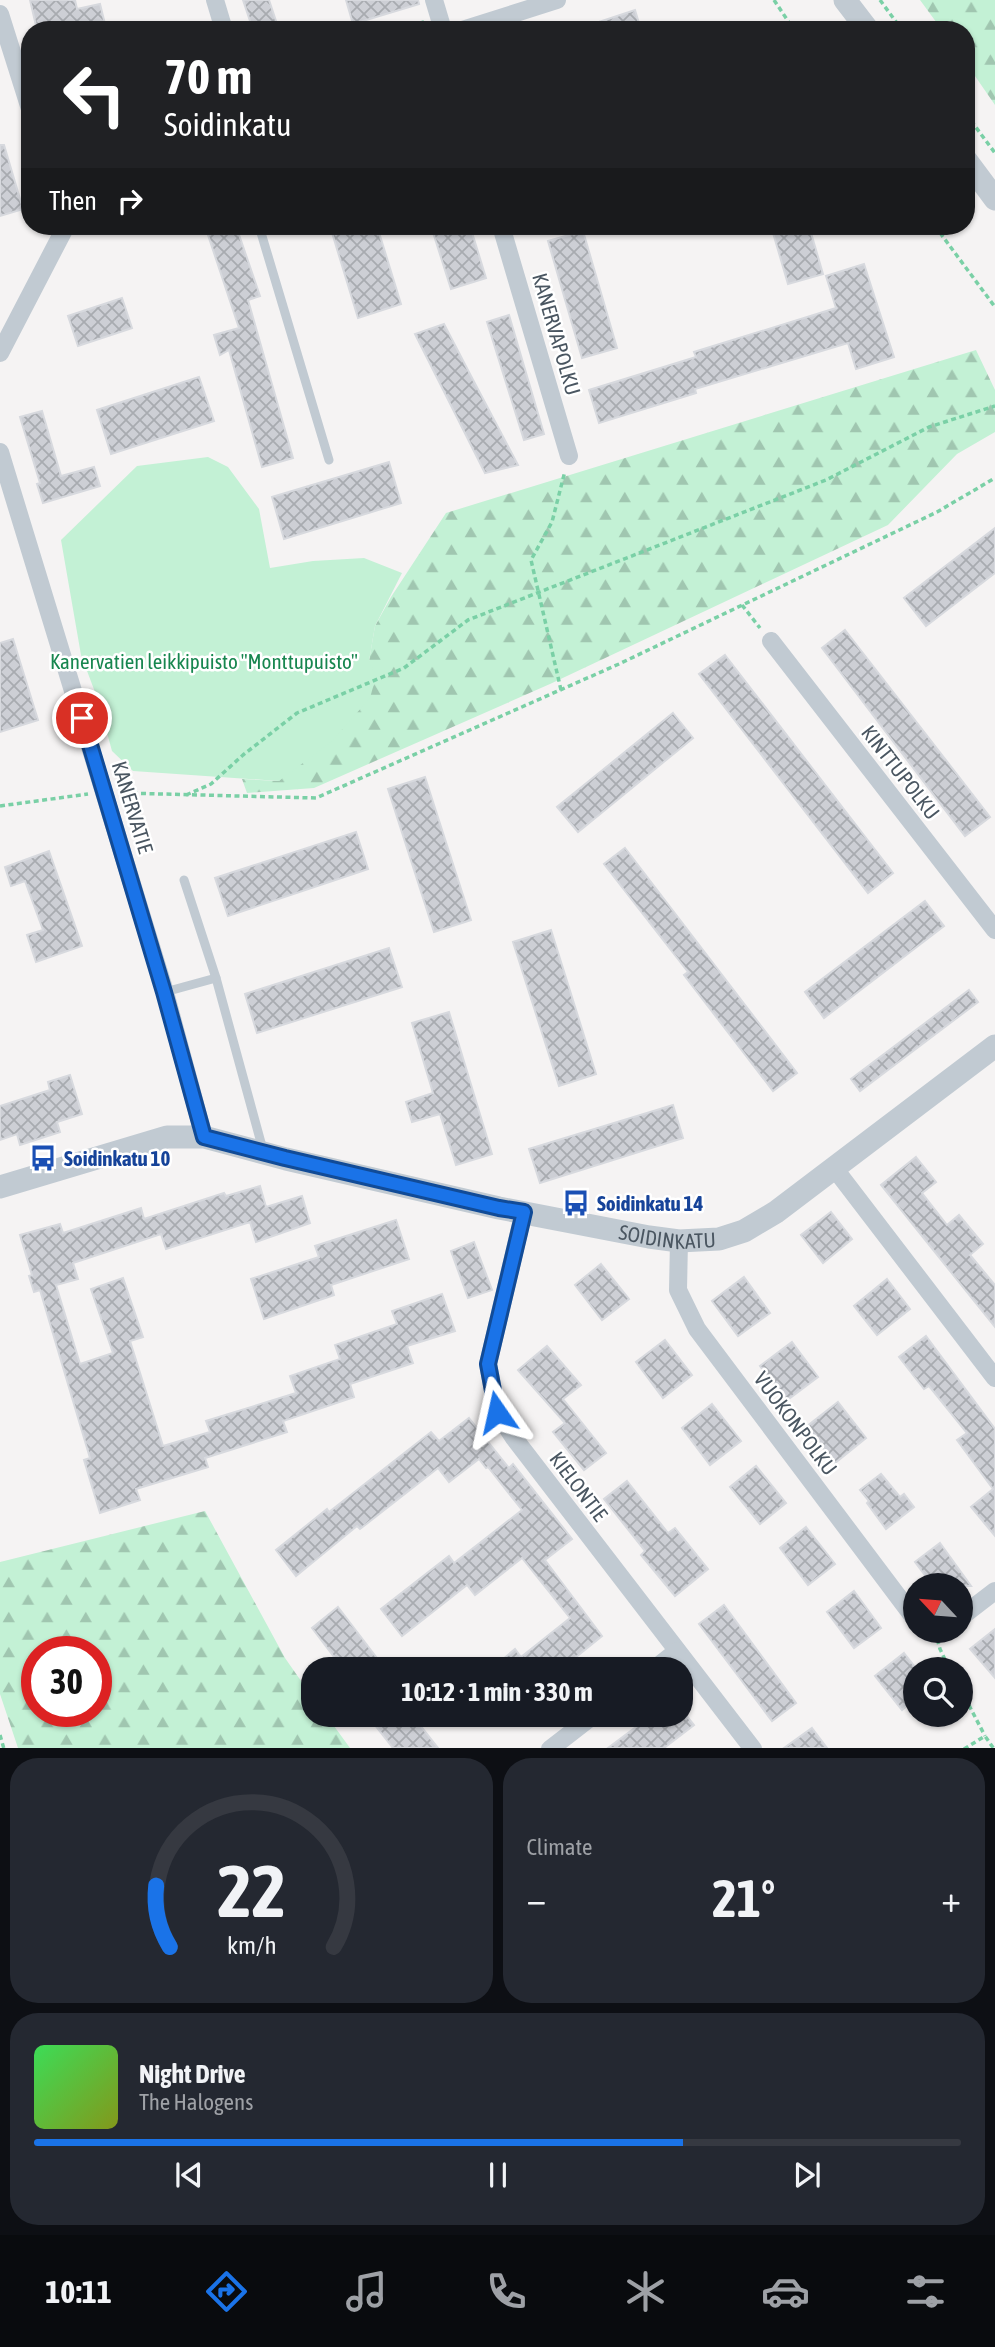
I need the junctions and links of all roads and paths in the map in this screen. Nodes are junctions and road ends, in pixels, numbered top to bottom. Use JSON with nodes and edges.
{"nodes":[{"id":1,"x":215,"y":0,"type":"edge"},
{"id":2,"x":434,"y":0,"type":"edge"},
{"id":3,"x":557,"y":0,"type":"edge"},
{"id":4,"x":774,"y":0,"type":"edge"},
{"id":5,"x":845,"y":0,"type":"edge"},
{"id":6,"x":880,"y":0,"type":"edge"},
{"id":7,"x":0,"y":14,"type":"edge"},
{"id":8,"x":221,"y":21,"type":"edge"},
{"id":9,"x":440,"y":21,"type":"edge"},
{"id":10,"x":490,"y":21,"type":"edge"},
{"id":11,"x":788,"y":21,"type":"edge"},
{"id":12,"x":861,"y":21,"type":"edge"},
{"id":13,"x":895,"y":21,"type":"edge"},
{"id":14,"x":21,"y":81,"type":"edge"},
{"id":15,"x":975,"y":126,"type":"edge"},
{"id":16,"x":995,"y":153,"type":"edge"},
{"id":17,"x":975,"y":172,"type":"edge"},
{"id":18,"x":995,"y":199,"type":"edge"},
{"id":19,"x":61,"y":235,"type":"edge"},
{"id":20,"x":262,"y":235,"type":"edge"},
{"id":21,"x":504,"y":235,"type":"edge"},
{"id":22,"x":942,"y":235,"type":"edge"},
{"id":23,"x":995,"y":307,"type":"edge"},
{"id":24,"x":0,"y":353,"type":"edge"},
{"id":25,"x":995,"y":406,"type":"edge"},
{"id":26,"x":0,"y":452,"type":"edge"},
{"id":27,"x":569,"y":456,"type":"joint"},
{"id":28,"x":329,"y":460,"type":"dead end"},
{"id":29,"x":995,"y":478,"type":"edge"},
{"id":30,"x":539,"y":593,"type":"junction"},
{"id":31,"x":742,"y":605,"type":"junction"},
{"id":32,"x":771,"y":641,"type":"joint"},
{"id":33,"x":561,"y":690,"type":"junction"},
{"id":34,"x":105,"y":792,"type":"junction"},
{"id":35,"x":185,"y":795,"type":"junction"},
{"id":36,"x":0,"y":806,"type":"edge"},
{"id":37,"x":184,"y":880,"type":"dead end"},
{"id":38,"x":995,"y":930,"type":"edge"},
{"id":39,"x":216,"y":978,"type":"junction"},
{"id":40,"x":164,"y":992,"type":"junction"},
{"id":41,"x":995,"y":1046,"type":"edge"},
{"id":42,"x":204,"y":1137,"type":"junction"},
{"id":43,"x":264,"y":1153,"type":"junction"},
{"id":44,"x":835,"y":1169,"type":"junction"},
{"id":45,"x":0,"y":1187,"type":"edge"},
{"id":46,"x":524,"y":1212,"type":"junction"},
{"id":47,"x":679,"y":1241,"type":"junction"},
{"id":48,"x":995,"y":1378,"type":"edge"},
{"id":49,"x":995,"y":1591,"type":"edge"},
{"id":50,"x":903,"y":1603,"type":"edge"},
{"id":51,"x":973,"y":1608,"type":"edge"},
{"id":52,"x":677,"y":1651,"type":"junction"},
{"id":53,"x":669,"y":1657,"type":"edge"},
{"id":54,"x":973,"y":1713,"type":"edge"},
{"id":55,"x":578,"y":1727,"type":"edge"},
{"id":56,"x":0,"y":1735,"type":"edge"},
{"id":57,"x":985,"y":1736,"type":"junction"},
{"id":58,"x":4,"y":1748,"type":"edge"},
{"id":59,"x":550,"y":1748,"type":"edge"},
{"id":60,"x":753,"y":1748,"type":"edge"},
{"id":61,"x":964,"y":1748,"type":"edge"},
{"id":62,"x":994,"y":1748,"type":"edge"}],
"edges":[{"from":1,"to":8,"type":"street"},
{"from":2,"to":9,"type":"street"},
{"from":3,"to":10,"type":"street"},
{"from":4,"to":11,"type":"path"},
{"from":5,"to":12,"type":"street"},
{"from":6,"to":13,"type":"path"},
{"from":7,"to":14,"type":"street"},
{"from":15,"to":16,"type":"path"},
{"from":17,"to":18,"type":"street"},
{"from":19,"to":24,"type":"street"},
{"from":20,"to":28,"type":"lane"},
{"from":21,"to":27,"type":"street","name":"KANERVAPOLKU"},
{"from":22,"to":23,"type":"path"},
{"from":25,"to":30,"type":"path"},
{"from":26,"to":34,"type":"street","name":"KANERVATIE"},
{"from":27,"to":30,"type":"path"},
{"from":29,"to":31,"type":"path"},
{"from":30,"to":33,"type":"path"},
{"from":30,"to":35,"type":"path"},
{"from":31,"to":32,"type":"path"},
{"from":31,"to":33,"type":"path"},
{"from":32,"to":38,"type":"street","name":"KINTTUPOLKU"},
{"from":33,"to":35,"type":"path"},
{"from":34,"to":35,"type":"path"},
{"from":34,"to":36,"type":"path"},
{"from":34,"to":40,"type":"street","name":"KANERVATIE"},
{"from":37,"to":39,"type":"lane"},
{"from":39,"to":40,"type":"lane"},
{"from":39,"to":43,"type":"lane"},
{"from":40,"to":42,"type":"street","name":"KANERVATIE"},
{"from":41,"to":44,"type":"street","name":"SOIDINKATU"},
{"from":42,"to":43,"type":"street","name":"SOIDINKATU"},
{"from":42,"to":45,"type":"street","name":"SOIDINKATU"},
{"from":43,"to":46,"type":"street","name":"SOIDINKATU"},
{"from":44,"to":47,"type":"street","name":"SOIDINKATU"},
{"from":44,"to":48,"type":"street"},
{"from":46,"to":47,"type":"street","name":"SOIDINKATU"},
{"from":46,"to":52,"type":"street","name":"KIELONTIE"},
{"from":47,"to":50,"type":"street","name":"VUOKONPOLKU"},
{"from":49,"to":51,"type":"street"},
{"from":52,"to":53,"type":"street"},
{"from":52,"to":60,"type":"street","name":"KIELONTIE"},
{"from":54,"to":57,"type":"path"},
{"from":55,"to":59,"type":"street"},
{"from":56,"to":58,"type":"path"},
{"from":57,"to":61,"type":"path"},
{"from":57,"to":62,"type":"path"}]}
